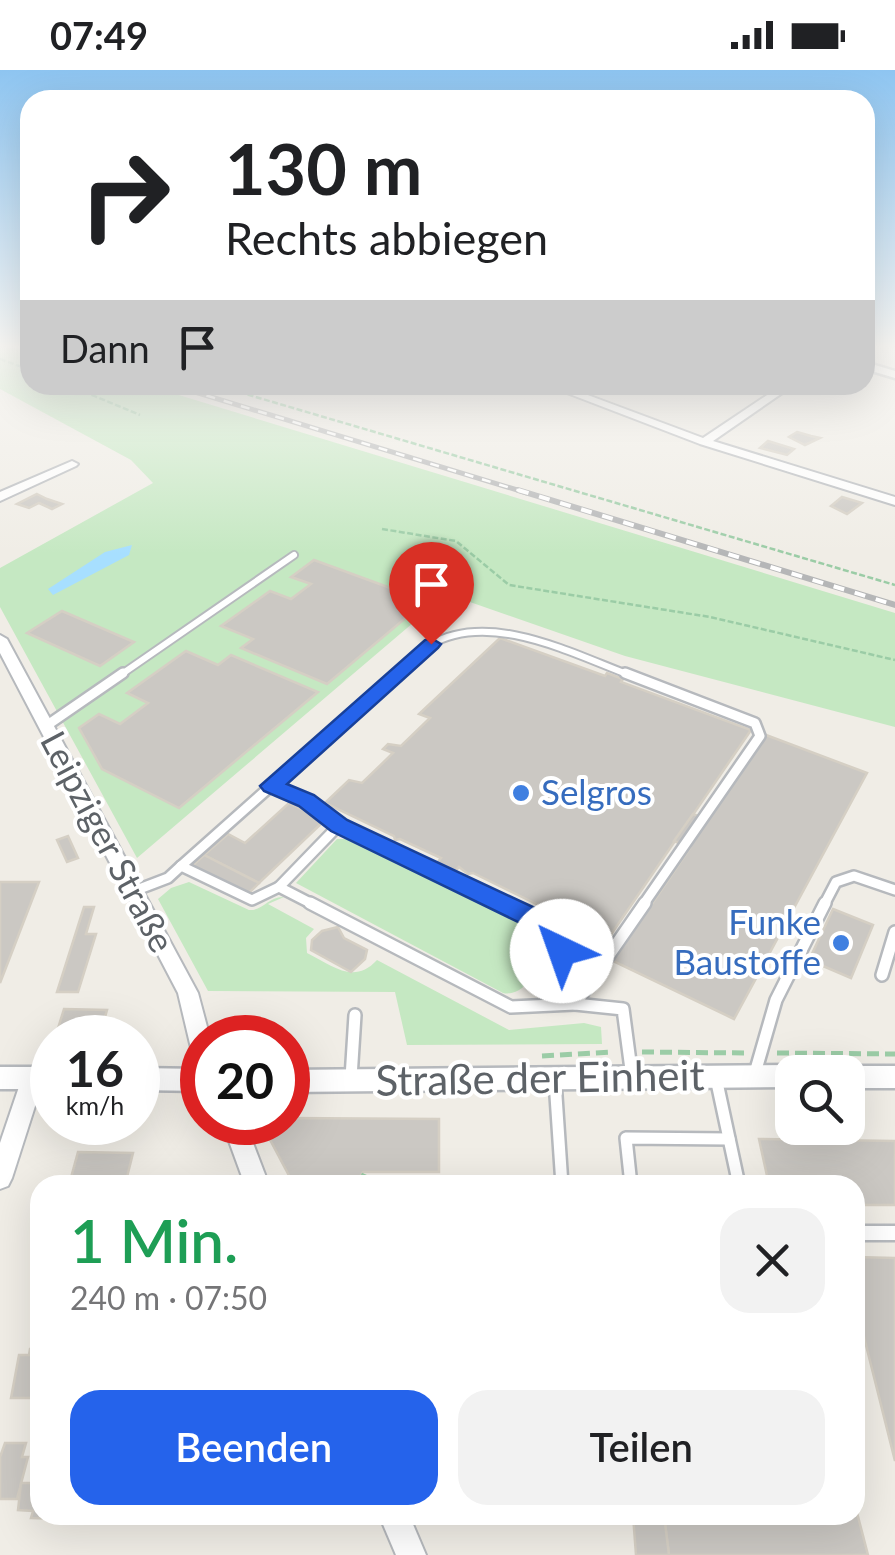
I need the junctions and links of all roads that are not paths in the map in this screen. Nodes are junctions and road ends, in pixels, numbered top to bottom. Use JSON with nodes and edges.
{"nodes":[{"id":1,"x":632,"y":415,"type":"edge"},
{"id":2,"x":743,"y":415,"type":"edge"},
{"id":3,"x":704,"y":442,"type":"junction"},
{"id":4,"x":72,"y":464,"type":"dead end"},
{"id":5,"x":0,"y":497,"type":"edge"},
{"id":6,"x":895,"y":501,"type":"edge"},
{"id":7,"x":294,"y":555,"type":"dead end"},
{"id":8,"x":0,"y":640,"type":"edge"},
{"id":9,"x":5,"y":658,"type":"edge"},
{"id":10,"x":46,"y":726,"type":"junction"},
{"id":11,"x":272,"y":786,"type":"junction"},
{"id":12,"x":339,"y":825,"type":"junction"},
{"id":13,"x":180,"y":866,"type":"junction"},
{"id":14,"x":278,"y":886,"type":"junction"},
{"id":15,"x":895,"y":890,"type":"edge"},
{"id":16,"x":134,"y":892,"type":"junction"},
{"id":17,"x":895,"y":932,"type":"edge"},
{"id":18,"x":882,"y":976,"type":"dead end"},
{"id":19,"x":587,"y":984,"type":"junction"},
{"id":20,"x":574,"y":1004,"type":"junction"},
{"id":21,"x":194,"y":1015,"type":"edge"},
{"id":22,"x":355,"y":1015,"type":"dead end"},
{"id":23,"x":715,"y":1076,"type":"junction"},
{"id":24,"x":754,"y":1076,"type":"junction"},
{"id":25,"x":775,"y":1076,"type":"edge"},
{"id":26,"x":632,"y":1077,"type":"junction"},
{"id":27,"x":865,"y":1077,"type":"edge"},
{"id":28,"x":895,"y":1077,"type":"edge"},
{"id":29,"x":0,"y":1078,"type":"edge"},
{"id":30,"x":30,"y":1078,"type":"edge"},
{"id":31,"x":554,"y":1079,"type":"junction"},
{"id":32,"x":310,"y":1081,"type":"edge"},
{"id":33,"x":351,"y":1081,"type":"junction"},
{"id":34,"x":30,"y":1108,"type":"edge"},
{"id":35,"x":729,"y":1139,"type":"junction"},
{"id":36,"x":242,"y":1145,"type":"edge"},
{"id":37,"x":254,"y":1175,"type":"edge"},
{"id":38,"x":561,"y":1175,"type":"edge"},
{"id":39,"x":630,"y":1175,"type":"edge"},
{"id":40,"x":737,"y":1175,"type":"edge"},
{"id":41,"x":0,"y":1178,"type":"edge"},
{"id":42,"x":895,"y":1233,"type":"edge"},
{"id":43,"x":865,"y":1234,"type":"edge"},
{"id":44,"x":398,"y":1525,"type":"edge"},
{"id":45,"x":411,"y":1555,"type":"edge"}],
"edges":[{"from":1,"to":3,"type":"street"},
{"from":2,"to":3,"type":"street"},
{"from":3,"to":6,"type":"street"},
{"from":4,"to":5,"type":"street"},
{"from":7,"to":10,"type":"lane"},
{"from":8,"to":9,"type":"street","name":"Leipziger Straße"},
{"from":9,"to":10,"type":"street","name":"Leipziger Straße"},
{"from":10,"to":16,"type":"street","name":"Leipziger Straße"},
{"from":11,"to":12,"type":"lane"},
{"from":11,"to":13,"type":"lane"},
{"from":11,"to":19,"type":"lane"},
{"from":12,"to":14,"type":"lane"},
{"from":12,"to":19,"type":"lane"},
{"from":13,"to":14,"type":"lane"},
{"from":13,"to":16,"type":"lane"},
{"from":14,"to":20,"type":"lane"},
{"from":15,"to":24,"type":"lane"},
{"from":16,"to":21,"type":"street","name":"Leipziger Straße"},
{"from":17,"to":18,"type":"lane"},
{"from":19,"to":20,"type":"lane"},
{"from":20,"to":26,"type":"lane"},
{"from":22,"to":33,"type":"lane"},
{"from":23,"to":24,"type":"street","name":"Straße der Einheit"},
{"from":23,"to":26,"type":"street","name":"Straße der Einheit"},
{"from":23,"to":35,"type":"lane"},
{"from":24,"to":25,"type":"street","name":"Straße der Einheit"},
{"from":26,"to":31,"type":"street","name":"Straße der Einheit"},
{"from":27,"to":28,"type":"street"},
{"from":29,"to":30,"type":"street"},
{"from":31,"to":33,"type":"street","name":"Straße der Einheit"},
{"from":31,"to":38,"type":"lane"},
{"from":32,"to":33,"type":"street","name":"Straße der Einheit"},
{"from":34,"to":41,"type":"street"},
{"from":35,"to":39,"type":"lane"},
{"from":35,"to":40,"type":"lane"},
{"from":36,"to":37,"type":"street"},
{"from":42,"to":43,"type":"lane"},
{"from":44,"to":45,"type":"street"}]}
